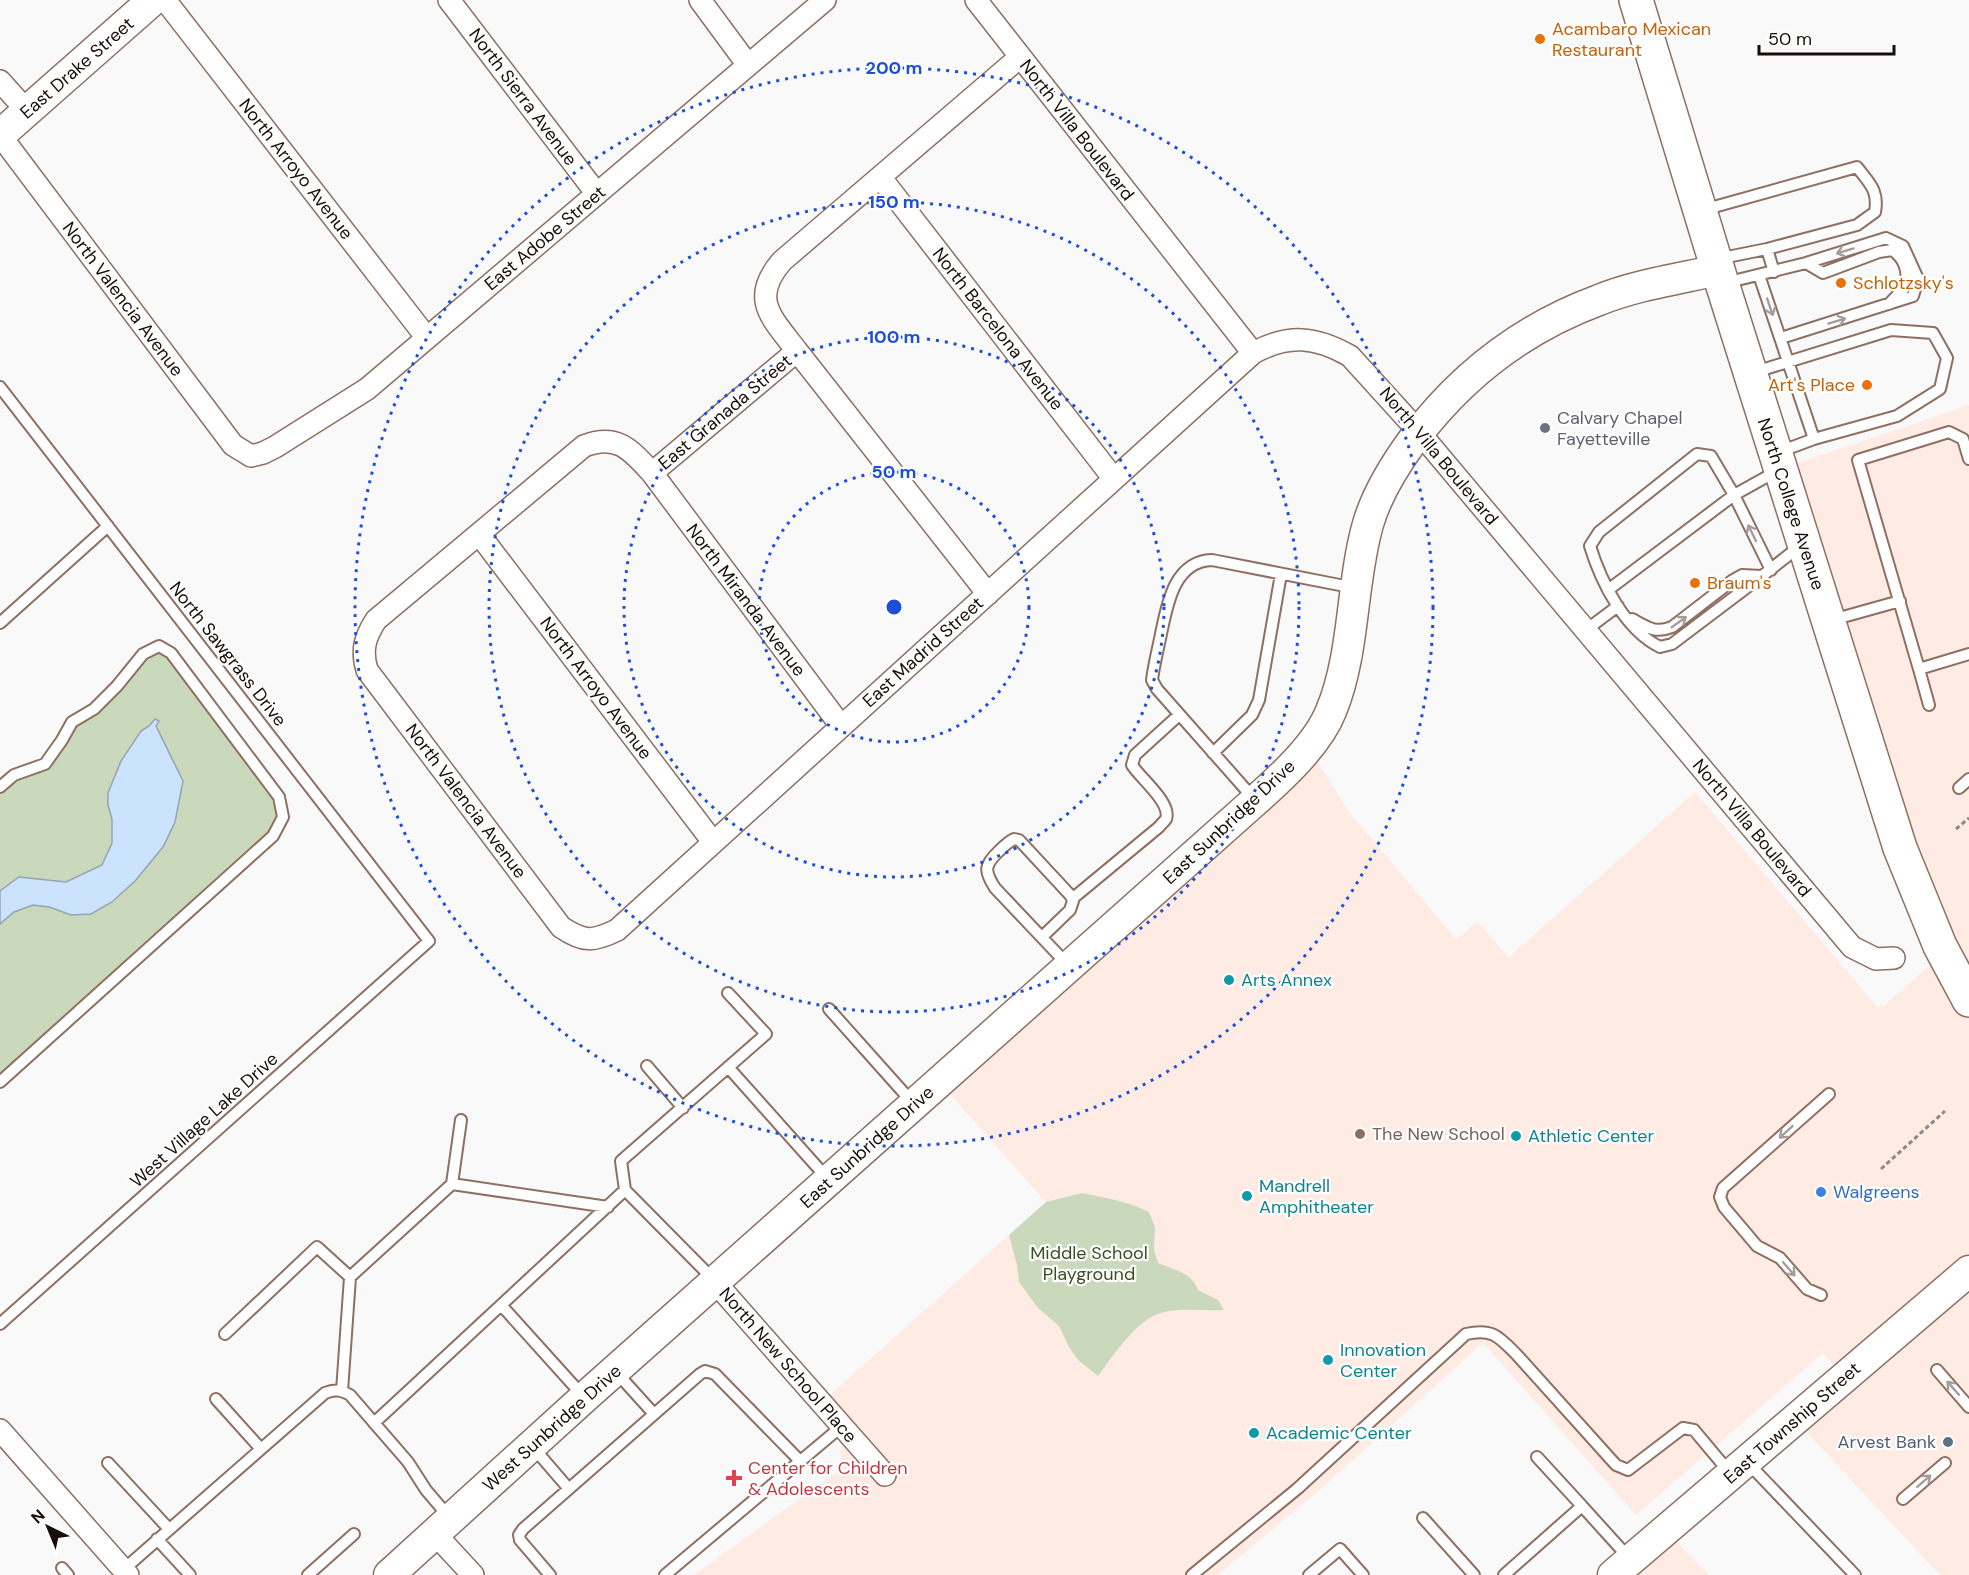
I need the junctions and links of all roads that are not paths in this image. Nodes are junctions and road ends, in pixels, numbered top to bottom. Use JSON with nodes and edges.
{"nodes":[{"id":1,"x":153,"y":0,"type":"edge"},
{"id":2,"x":165,"y":0,"type":"edge"},
{"id":3,"x":449,"y":0,"type":"edge"},
{"id":4,"x":700,"y":0,"type":"edge"},
{"id":5,"x":825,"y":0,"type":"edge"},
{"id":6,"x":976,"y":0,"type":"edge"},
{"id":7,"x":1636,"y":0,"type":"edge"},
{"id":8,"x":1020,"y":57,"type":"junction"},
{"id":9,"x":748,"y":65,"type":"junction"},
{"id":10,"x":0,"y":81,"type":"edge"},
{"id":11,"x":27,"y":111,"type":"junction"},
{"id":12,"x":0,"y":135,"type":"edge"},
{"id":13,"x":881,"y":178,"type":"junction"},
{"id":14,"x":597,"y":194,"type":"junction"},
{"id":15,"x":1700,"y":211,"type":"junction"},
{"id":16,"x":1767,"y":249,"type":"junction"},
{"id":17,"x":1718,"y":271,"type":"junction"},
{"id":18,"x":1774,"y":272,"type":"junction"},
{"id":19,"x":1759,"y":275,"type":"junction"},
{"id":20,"x":427,"y":338,"type":"junction"},
{"id":21,"x":1781,"y":338,"type":"junction"},
{"id":22,"x":797,"y":351,"type":"junction"},
{"id":23,"x":1253,"y":353,"type":"junction"},
{"id":24,"x":1788,"y":362,"type":"junction"},
{"id":25,"x":1750,"y":374,"type":"junction"},
{"id":26,"x":0,"y":387,"type":"edge"},
{"id":27,"x":1419,"y":432,"type":"junction"},
{"id":28,"x":1814,"y":439,"type":"junction"},
{"id":29,"x":251,"y":456,"type":"joint"},
{"id":30,"x":1969,"y":459,"type":"edge"},
{"id":31,"x":1778,"y":461,"type":"junction"},
{"id":32,"x":651,"y":473,"type":"junction"},
{"id":33,"x":1114,"y":479,"type":"junction"},
{"id":34,"x":1734,"y":495,"type":"junction"},
{"id":35,"x":108,"y":526,"type":"junction"},
{"id":36,"x":479,"y":534,"type":"junction"},
{"id":37,"x":1804,"y":543,"type":"junction"},
{"id":38,"x":1767,"y":573,"type":"junction"},
{"id":39,"x":1281,"y":574,"type":"junction"},
{"id":40,"x":1357,"y":589,"type":"junction"},
{"id":41,"x":1608,"y":590,"type":"junction"},
{"id":42,"x":988,"y":594,"type":"junction"},
{"id":43,"x":1900,"y":601,"type":"junction"},
{"id":44,"x":1618,"y":606,"type":"junction"},
{"id":45,"x":1828,"y":621,"type":"junction"},
{"id":46,"x":0,"y":623,"type":"edge"},
{"id":47,"x":1586,"y":630,"type":"junction"},
{"id":48,"x":363,"y":646,"type":"joint"},
{"id":49,"x":1969,"y":654,"type":"edge"},
{"id":50,"x":1919,"y":669,"type":"junction"},
{"id":51,"x":1929,"y":705,"type":"dead end"},
{"id":52,"x":1179,"y":715,"type":"junction"},
{"id":53,"x":841,"y":726,"type":"junction"},
{"id":54,"x":1213,"y":753,"type":"junction"},
{"id":55,"x":1969,"y":779,"type":"edge"},
{"id":56,"x":0,"y":787,"type":"edge"},
{"id":57,"x":1959,"y":788,"type":"dead end"},
{"id":58,"x":1256,"y":801,"type":"junction"},
{"id":59,"x":713,"y":842,"type":"junction"},
{"id":60,"x":1072,"y":899,"type":"junction"},
{"id":61,"x":1042,"y":937,"type":"junction"},
{"id":62,"x":588,"y":939,"type":"joint"},
{"id":63,"x":429,"y":941,"type":"joint"},
{"id":64,"x":1894,"y":958,"type":"dead end"},
{"id":65,"x":1069,"y":966,"type":"junction"},
{"id":66,"x":728,"y":993,"type":"dead end"},
{"id":67,"x":1969,"y":1000,"type":"edge"},
{"id":68,"x":829,"y":1009,"type":"dead end"},
{"id":69,"x":647,"y":1066,"type":"dead end"},
{"id":70,"x":728,"y":1067,"type":"junction"},
{"id":71,"x":0,"y":1082,"type":"edge"},
{"id":72,"x":1829,"y":1094,"type":"dead end"},
{"id":73,"x":914,"y":1105,"type":"junction"},
{"id":74,"x":683,"y":1108,"type":"junction"},
{"id":75,"x":461,"y":1120,"type":"dead end"},
{"id":76,"x":829,"y":1181,"type":"junction"},
{"id":77,"x":452,"y":1184,"type":"junction"},
{"id":78,"x":626,"y":1190,"type":"junction"},
{"id":79,"x":608,"y":1207,"type":"junction"},
{"id":80,"x":1969,"y":1271,"type":"edge"},
{"id":81,"x":350,"y":1278,"type":"junction"},
{"id":82,"x":715,"y":1282,"type":"junction"},
{"id":83,"x":1821,"y":1295,"type":"dead end"},
{"id":84,"x":502,"y":1306,"type":"junction"},
{"id":85,"x":0,"y":1324,"type":"edge"},
{"id":86,"x":225,"y":1334,"type":"dead end"},
{"id":87,"x":1937,"y":1370,"type":"dead end"},
{"id":88,"x":615,"y":1372,"type":"junction"},
{"id":89,"x":342,"y":1391,"type":"junction"},
{"id":90,"x":585,"y":1397,"type":"junction"},
{"id":91,"x":216,"y":1399,"type":"dead end"},
{"id":92,"x":1969,"y":1407,"type":"edge"},
{"id":93,"x":654,"y":1414,"type":"junction"},
{"id":94,"x":374,"y":1423,"type":"junction"},
{"id":95,"x":842,"y":1426,"type":"junction"},
{"id":96,"x":0,"y":1430,"type":"edge"},
{"id":97,"x":532,"y":1446,"type":"junction"},
{"id":98,"x":261,"y":1449,"type":"junction"},
{"id":99,"x":1537,"y":1457,"type":"dead end"},
{"id":100,"x":801,"y":1462,"type":"junction"},
{"id":101,"x":1945,"y":1462,"type":"dead end"},
{"id":102,"x":108,"y":1463,"type":"dead end"},
{"id":103,"x":1739,"y":1468,"type":"junction"},
{"id":104,"x":885,"y":1475,"type":"dead end"},
{"id":105,"x":569,"y":1489,"type":"junction"},
{"id":106,"x":1903,"y":1499,"type":"dead end"},
{"id":107,"x":1582,"y":1506,"type":"junction"},
{"id":108,"x":1423,"y":1518,"type":"dead end"},
{"id":109,"x":443,"y":1526,"type":"junction"},
{"id":110,"x":169,"y":1529,"type":"junction"},
{"id":111,"x":354,"y":1534,"type":"dead end"},
{"id":112,"x":158,"y":1539,"type":"junction"},
{"id":113,"x":1622,"y":1568,"type":"edge"},
{"id":114,"x":126,"y":1572,"type":"edge"},
{"id":115,"x":190,"y":1575,"type":"edge"},
{"id":116,"x":308,"y":1575,"type":"edge"},
{"id":117,"x":389,"y":1575,"type":"edge"},
{"id":118,"x":473,"y":1575,"type":"edge"},
{"id":119,"x":550,"y":1575,"type":"edge"},
{"id":120,"x":665,"y":1575,"type":"edge"},
{"id":121,"x":1192,"y":1575,"type":"edge"},
{"id":122,"x":1309,"y":1575,"type":"edge"},
{"id":123,"x":1363,"y":1575,"type":"edge"},
{"id":124,"x":1474,"y":1575,"type":"edge"},
{"id":125,"x":1504,"y":1575,"type":"edge"},
{"id":126,"x":1855,"y":1575,"type":"edge"}],
"edges":[{"from":1,"to":11,"type":"street","name":"East Drake Street"},
{"from":2,"to":20,"type":"street","name":"North Arroyo Avenue"},
{"from":3,"to":14,"type":"street","name":"North Sierra Avenue"},
{"from":4,"to":9,"type":"street"},
{"from":5,"to":9,"type":"street","name":"East Adobe Street"},
{"from":6,"to":8,"type":"street","name":"North Villa Boulevard"},
{"from":7,"to":15,"type":"main road","name":"North College Avenue"},
{"from":8,"to":13,"type":"street","name":"East Granada Street"},
{"from":8,"to":23,"type":"street","name":"North Villa Boulevard"},
{"from":9,"to":14,"type":"street","name":"East Adobe Street"},
{"from":10,"to":11,"type":"street"},
{"from":11,"to":12,"type":"street","name":"East Drake Street"},
{"from":12,"to":29,"type":"street","name":"North Valencia Avenue"},
{"from":13,"to":22,"type":"street","name":"East Granada Street"},
{"from":13,"to":33,"type":"street","name":"North Barcelona Avenue"},
{"from":14,"to":20,"type":"street","name":"East Adobe Street"},
{"from":15,"to":16,"type":"lane"},
{"from":15,"to":17,"type":"main road","name":"North College Avenue"},
{"from":16,"to":17,"type":"lane"},
{"from":16,"to":18,"type":"lane"},
{"from":17,"to":19,"type":"lane"},
{"from":17,"to":25,"type":"main road","name":"North College Avenue"},
{"from":17,"to":27,"type":"street","name":"East Sunbridge Drive"},
{"from":18,"to":19,"type":"lane"},
{"from":21,"to":18,"type":"lane","one_way":true},
{"from":19,"to":21,"type":"lane","one_way":true},
{"from":20,"to":29,"type":"street","name":"East Adobe Street"},
{"from":21,"to":24,"type":"lane"},
{"from":22,"to":32,"type":"street","name":"East Granada Street"},
{"from":22,"to":42,"type":"street"},
{"from":23,"to":27,"type":"street","name":"North Villa Boulevard"},
{"from":23,"to":33,"type":"street","name":"East Madrid Street"},
{"from":24,"to":25,"type":"lane"},
{"from":24,"to":28,"type":"lane"},
{"from":24,"to":28,"type":"lane"},
{"from":25,"to":31,"type":"main road","name":"North College Avenue"},
{"from":26,"to":35,"type":"lane","name":"North Sawgrass Drive"},
{"from":27,"to":40,"type":"street","name":"East Sunbridge Drive"},
{"from":27,"to":47,"type":"street","name":"North Villa Boulevard"},
{"from":28,"to":31,"type":"lane"},
{"from":30,"to":43,"type":"lane"},
{"from":31,"to":34,"type":"lane"},
{"from":31,"to":37,"type":"main road","name":"North College Avenue"},
{"from":32,"to":36,"type":"street","name":"East Granada Street"},
{"from":32,"to":53,"type":"street","name":"North Miranda Avenue"},
{"from":33,"to":42,"type":"street","name":"East Madrid Street"},
{"from":38,"to":34,"type":"lane","one_way":true},
{"from":34,"to":41,"type":"lane"},
{"from":34,"to":41,"type":"lane"},
{"from":35,"to":46,"type":"lane"},
{"from":35,"to":63,"type":"lane","name":"North Sawgrass Drive"},
{"from":36,"to":48,"type":"street","name":"East Granada Street"},
{"from":36,"to":59,"type":"street","name":"North Arroyo Avenue"},
{"from":37,"to":38,"type":"lane"},
{"from":37,"to":45,"type":"main road","name":"North College Avenue"},
{"from":38,"to":44,"type":"lane"},
{"from":39,"to":40,"type":"lane"},
{"from":39,"to":52,"type":"lane"},
{"from":39,"to":54,"type":"lane"},
{"from":40,"to":58,"type":"street","name":"East Sunbridge Drive"},
{"from":41,"to":44,"type":"lane"},
{"from":42,"to":53,"type":"street","name":"East Madrid Street"},
{"from":43,"to":45,"type":"lane"},
{"from":43,"to":50,"type":"lane"},
{"from":44,"to":47,"type":"lane"},
{"from":45,"to":67,"type":"main road","name":"North College Avenue"},
{"from":47,"to":64,"type":"street","name":"North Villa Boulevard"},
{"from":48,"to":62,"type":"street","name":"North Valencia Avenue"},
{"from":49,"to":50,"type":"lane"},
{"from":50,"to":51,"type":"lane"},
{"from":52,"to":54,"type":"lane"},
{"from":52,"to":60,"type":"lane"},
{"from":53,"to":59,"type":"street","name":"East Madrid Street"},
{"from":54,"to":58,"type":"lane"},
{"from":55,"to":57,"type":"lane"},
{"from":56,"to":71,"type":"lane"},
{"from":58,"to":65,"type":"street","name":"East Sunbridge Drive"},
{"from":59,"to":62,"type":"street","name":"East Madrid Street"},
{"from":60,"to":61,"type":"lane"},
{"from":60,"to":61,"type":"lane"},
{"from":61,"to":65,"type":"lane"},
{"from":63,"to":85,"type":"lane","name":"West Village Lake Drive"},
{"from":65,"to":73,"type":"street","name":"East Sunbridge Drive"},
{"from":66,"to":70,"type":"lane"},
{"from":68,"to":73,"type":"lane"},
{"from":69,"to":74,"type":"lane"},
{"from":70,"to":74,"type":"lane"},
{"from":70,"to":76,"type":"lane"},
{"from":72,"to":83,"type":"lane","one_way":true},
{"from":73,"to":76,"type":"street","name":"East Sunbridge Drive"},
{"from":74,"to":78,"type":"lane"},
{"from":75,"to":77,"type":"lane"},
{"from":76,"to":82,"type":"street","name":"East Sunbridge Drive"},
{"from":77,"to":79,"type":"lane"},
{"from":77,"to":81,"type":"lane"},
{"from":78,"to":79,"type":"lane"},
{"from":78,"to":82,"type":"lane"},
{"from":79,"to":84,"type":"lane"},
{"from":80,"to":103,"type":"street","name":"East Township Street"},
{"from":81,"to":86,"type":"lane"},
{"from":81,"to":89,"type":"lane"},
{"from":82,"to":88,"type":"street","name":"West Sunbridge Drive"},
{"from":82,"to":95,"type":"street","name":"North New School Place"},
{"from":84,"to":90,"type":"lane"},
{"from":84,"to":94,"type":"lane"},
{"from":92,"to":87,"type":"lane","one_way":true},
{"from":88,"to":90,"type":"street","name":"West Sunbridge Drive"},
{"from":88,"to":93,"type":"lane"},
{"from":89,"to":94,"type":"lane"},
{"from":89,"to":98,"type":"lane"},
{"from":90,"to":97,"type":"street","name":"West Sunbridge Drive"},
{"from":91,"to":98,"type":"lane"},
{"from":93,"to":100,"type":"lane"},
{"from":93,"to":105,"type":"lane"},
{"from":94,"to":109,"type":"lane"},
{"from":95,"to":100,"type":"lane"},
{"from":95,"to":104,"type":"street","name":"North New School Place"},
{"from":96,"to":114,"type":"street"},
{"from":97,"to":105,"type":"lane"},
{"from":97,"to":109,"type":"street","name":"West Sunbridge Drive"},
{"from":98,"to":110,"type":"lane"},
{"from":99,"to":107,"type":"lane"},
{"from":100,"to":120,"type":"lane"},
{"from":106,"to":101,"type":"lane","one_way":true},
{"from":102,"to":110,"type":"lane"},
{"from":103,"to":113,"type":"street","name":"East Township Street"},
{"from":103,"to":121,"type":"lane"},
{"from":103,"to":126,"type":"lane"},
{"from":105,"to":119,"type":"lane"},
{"from":107,"to":113,"type":"lane"},
{"from":107,"to":125,"type":"lane"},
{"from":108,"to":124,"type":"lane"},
{"from":109,"to":117,"type":"street","name":"West Sunbridge Drive"},
{"from":109,"to":118,"type":"street"},
{"from":110,"to":112,"type":"lane"},
{"from":111,"to":116,"type":"lane"},
{"from":112,"to":114,"type":"lane"},
{"from":112,"to":115,"type":"lane"},
{"from":122,"to":123,"type":"lane"}]}
